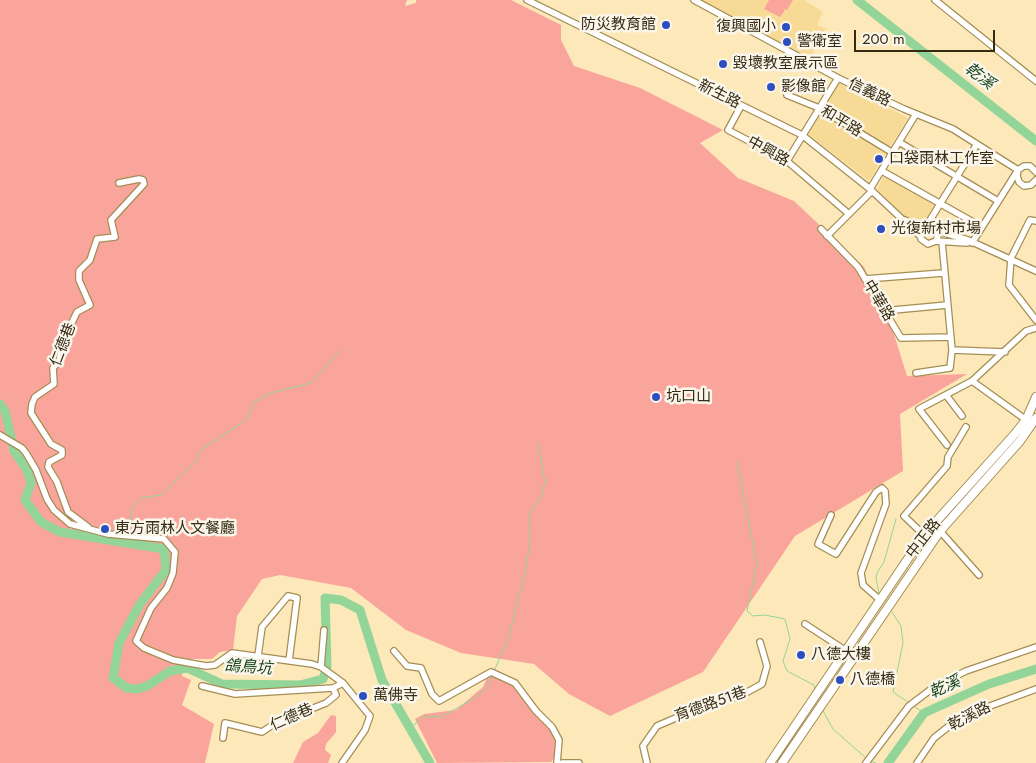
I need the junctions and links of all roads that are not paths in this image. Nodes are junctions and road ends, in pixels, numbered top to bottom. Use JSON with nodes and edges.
{"nodes":[{"id":1,"x":527,"y":0,"type":"edge"},
{"id":2,"x":694,"y":0,"type":"edge"},
{"id":3,"x":935,"y":0,"type":"edge"},
{"id":4,"x":838,"y":78,"type":"junction"},
{"id":5,"x":1036,"y":81,"type":"edge"},
{"id":6,"x":787,"y":95,"type":"dead end"},
{"id":7,"x":741,"y":106,"type":"junction"},
{"id":8,"x":819,"y":108,"type":"junction"},
{"id":9,"x":916,"y":114,"type":"junction"},
{"id":10,"x":802,"y":136,"type":"junction"},
{"id":11,"x":899,"y":142,"type":"junction"},
{"id":12,"x":977,"y":144,"type":"junction"},
{"id":13,"x":893,"y":153,"type":"junction"},
{"id":14,"x":787,"y":160,"type":"junction"},
{"id":15,"x":1018,"y":170,"type":"junction"},
{"id":16,"x":882,"y":171,"type":"junction"},
{"id":17,"x":1036,"y":172,"type":"edge"},
{"id":18,"x":958,"y":177,"type":"junction"},
{"id":19,"x":1036,"y":180,"type":"edge"},
{"id":20,"x":119,"y":183,"type":"dead end"},
{"id":21,"x":871,"y":190,"type":"junction"},
{"id":22,"x":998,"y":201,"type":"junction"},
{"id":23,"x":942,"y":205,"type":"junction"},
{"id":24,"x":895,"y":213,"type":"junction"},
{"id":25,"x":849,"y":214,"type":"junction"},
{"id":26,"x":1036,"y":221,"type":"edge"},
{"id":27,"x":926,"y":226,"type":"junction"},
{"id":28,"x":982,"y":228,"type":"junction"},
{"id":29,"x":821,"y":229,"type":"dead end"},
{"id":30,"x":938,"y":231,"type":"junction"},
{"id":31,"x":827,"y":236,"type":"junction"},
{"id":32,"x":920,"y":236,"type":"junction"},
{"id":33,"x":939,"y":241,"type":"junction"},
{"id":34,"x":972,"y":243,"type":"junction"},
{"id":35,"x":1010,"y":260,"type":"junction"},
{"id":36,"x":1036,"y":271,"type":"edge"},
{"id":37,"x":943,"y":273,"type":"junction"},
{"id":38,"x":865,"y":279,"type":"junction"},
{"id":39,"x":947,"y":305,"type":"junction"},
{"id":40,"x":883,"y":311,"type":"junction"},
{"id":41,"x":1036,"y":320,"type":"edge"},
{"id":42,"x":1036,"y":328,"type":"edge"},
{"id":43,"x":950,"y":337,"type":"junction"},
{"id":44,"x":952,"y":350,"type":"junction"},
{"id":45,"x":1005,"y":352,"type":"junction"},
{"id":46,"x":916,"y":373,"type":"dead end"},
{"id":47,"x":972,"y":381,"type":"junction"},
{"id":48,"x":946,"y":395,"type":"junction"},
{"id":49,"x":1036,"y":397,"type":"edge"},
{"id":50,"x":962,"y":416,"type":"dead end"},
{"id":51,"x":1032,"y":421,"type":"edge"},
{"id":52,"x":966,"y":427,"type":"dead end"},
{"id":53,"x":3,"y":437,"type":"edge"},
{"id":54,"x":947,"y":445,"type":"dead end"},
{"id":55,"x":831,"y":515,"type":"dead end"},
{"id":56,"x":96,"y":531,"type":"junction"},
{"id":57,"x":940,"y":532,"type":"junction"},
{"id":58,"x":924,"y":535,"type":"junction"},
{"id":59,"x":916,"y":548,"type":"junction"},
{"id":60,"x":925,"y":553,"type":"junction"},
{"id":61,"x":979,"y":575,"type":"dead end"},
{"id":62,"x":880,"y":600,"type":"junction"},
{"id":63,"x":805,"y":624,"type":"dead end"},
{"id":64,"x":324,"y":630,"type":"dead end"},
{"id":65,"x":760,"y":642,"type":"dead end"},
{"id":66,"x":1036,"y":647,"type":"edge"},
{"id":67,"x":846,"y":650,"type":"junction"},
{"id":68,"x":394,"y":651,"type":"dead end"},
{"id":69,"x":258,"y":656,"type":"junction"},
{"id":70,"x":854,"y":656,"type":"junction"},
{"id":71,"x":289,"y":661,"type":"junction"},
{"id":72,"x":323,"y":668,"type":"junction"},
{"id":73,"x":341,"y":681,"type":"junction"},
{"id":74,"x":202,"y":686,"type":"dead end"},
{"id":75,"x":333,"y":688,"type":"junction"},
{"id":76,"x":1036,"y":689,"type":"edge"},
{"id":77,"x":223,"y":738,"type":"dead end"},
{"id":78,"x":342,"y":763,"type":"edge"},
{"id":79,"x":557,"y":763,"type":"edge"},
{"id":80,"x":562,"y":763,"type":"edge"},
{"id":81,"x":579,"y":763,"type":"edge"},
{"id":82,"x":647,"y":763,"type":"edge"},
{"id":83,"x":770,"y":763,"type":"edge"},
{"id":84,"x":782,"y":763,"type":"edge"},
{"id":85,"x":866,"y":763,"type":"edge"},
{"id":86,"x":917,"y":763,"type":"edge"}],
"edges":[{"from":1,"to":7,"type":"street","name":"新生路"},
{"from":2,"to":4,"type":"street","name":"信義路"},
{"from":3,"to":5,"type":"street"},
{"from":4,"to":8,"type":"street"},
{"from":4,"to":9,"type":"street","name":"信義路"},
{"from":6,"to":8,"type":"street","name":"和平路"},
{"from":7,"to":10,"type":"street","name":"新生路"},
{"from":7,"to":14,"type":"street","name":"中興路"},
{"from":8,"to":10,"type":"street"},
{"from":8,"to":13,"type":"street","name":"和平路"},
{"from":9,"to":11,"type":"street"},
{"from":9,"to":12,"type":"street","name":"信義路"},
{"from":10,"to":14,"type":"street"},
{"from":10,"to":21,"type":"street","name":"新生路"},
{"from":11,"to":13,"type":"street"},
{"from":11,"to":18,"type":"street"},
{"from":12,"to":15,"type":"street","name":"信義路"},
{"from":12,"to":18,"type":"street"},
{"from":13,"to":16,"type":"street"},
{"from":14,"to":25,"type":"street","name":"中興路"},
{"from":15,"to":17,"type":"street","name":"信義路"},
{"from":15,"to":19,"type":"street","name":"信義路"},
{"from":15,"to":22,"type":"street"},
{"from":16,"to":21,"type":"street"},
{"from":16,"to":23,"type":"street"},
{"from":18,"to":22,"type":"street"},
{"from":18,"to":23,"type":"street"},
{"from":20,"to":56,"type":"street","name":"仁德巷"},
{"from":21,"to":24,"type":"street","name":"新生路"},
{"from":21,"to":25,"type":"street"},
{"from":22,"to":28,"type":"street"},
{"from":23,"to":27,"type":"street"},
{"from":23,"to":28,"type":"street"},
{"from":24,"to":27,"type":"street","name":"新生路"},
{"from":24,"to":32,"type":"street","name":"新生路"},
{"from":25,"to":31,"type":"street"},
{"from":26,"to":35,"type":"street"},
{"from":27,"to":30,"type":"street","name":"新生路"},
{"from":27,"to":32,"type":"street"},
{"from":28,"to":34,"type":"street"},
{"from":29,"to":31,"type":"street","name":"中華路"},
{"from":30,"to":33,"type":"street"},
{"from":30,"to":34,"type":"street","name":"新生路"},
{"from":31,"to":38,"type":"street","name":"中華路"},
{"from":32,"to":33,"type":"street","name":"新生路"},
{"from":33,"to":34,"type":"street","name":"新生路"},
{"from":33,"to":37,"type":"street"},
{"from":34,"to":35,"type":"street","name":"新生路"},
{"from":35,"to":36,"type":"street","name":"新生路"},
{"from":35,"to":41,"type":"street"},
{"from":37,"to":38,"type":"street"},
{"from":37,"to":39,"type":"street"},
{"from":38,"to":40,"type":"street","name":"中華路"},
{"from":39,"to":40,"type":"street"},
{"from":39,"to":43,"type":"street"},
{"from":40,"to":43,"type":"street","name":"中華路"},
{"from":42,"to":45,"type":"street"},
{"from":43,"to":44,"type":"street"},
{"from":44,"to":45,"type":"street"},
{"from":44,"to":46,"type":"street"},
{"from":45,"to":47,"type":"street"},
{"from":47,"to":48,"type":"street"},
{"from":47,"to":51,"type":"street"},
{"from":48,"to":50,"type":"street"},
{"from":48,"to":54,"type":"street"},
{"from":49,"to":51,"type":"main road","name":"中正路"},
{"from":51,"to":57,"type":"main road","name":"中正路"},
{"from":51,"to":58,"type":"main road","name":"中正路"},
{"from":52,"to":58,"type":"street"},
{"from":53,"to":56,"type":"street","name":"仁德巷"},
{"from":55,"to":62,"type":"street"},
{"from":56,"to":69,"type":"street","name":"仁德巷"},
{"from":57,"to":60,"type":"main road","name":"中正路"},
{"from":57,"to":61,"type":"street"},
{"from":58,"to":59,"type":"main road","name":"中正路"},
{"from":59,"to":60,"type":"main road"},
{"from":59,"to":62,"type":"main road","name":"中正路"},
{"from":60,"to":70,"type":"main road","name":"中正路"},
{"from":62,"to":67,"type":"main road","name":"中正路"},
{"from":63,"to":67,"type":"street"},
{"from":64,"to":72,"type":"street"},
{"from":65,"to":82,"type":"street","name":"育德路51巷"},
{"from":66,"to":85,"type":"street"},
{"from":67,"to":70,"type":"street"},
{"from":67,"to":83,"type":"main road","name":"中正路"},
{"from":68,"to":79,"type":"street"},
{"from":69,"to":71,"type":"street","name":"仁德巷"},
{"from":69,"to":71,"type":"street"},
{"from":70,"to":84,"type":"main road","name":"中正路"},
{"from":71,"to":72,"type":"street","name":"仁德巷"},
{"from":72,"to":73,"type":"street"},
{"from":73,"to":75,"type":"street","name":"仁德巷"},
{"from":73,"to":78,"type":"street"},
{"from":74,"to":75,"type":"street","name":"仁德巷"},
{"from":75,"to":77,"type":"street","name":"仁德巷"},
{"from":76,"to":86,"type":"street","name":"乾溪路"},
{"from":80,"to":81,"type":"street"}]}
